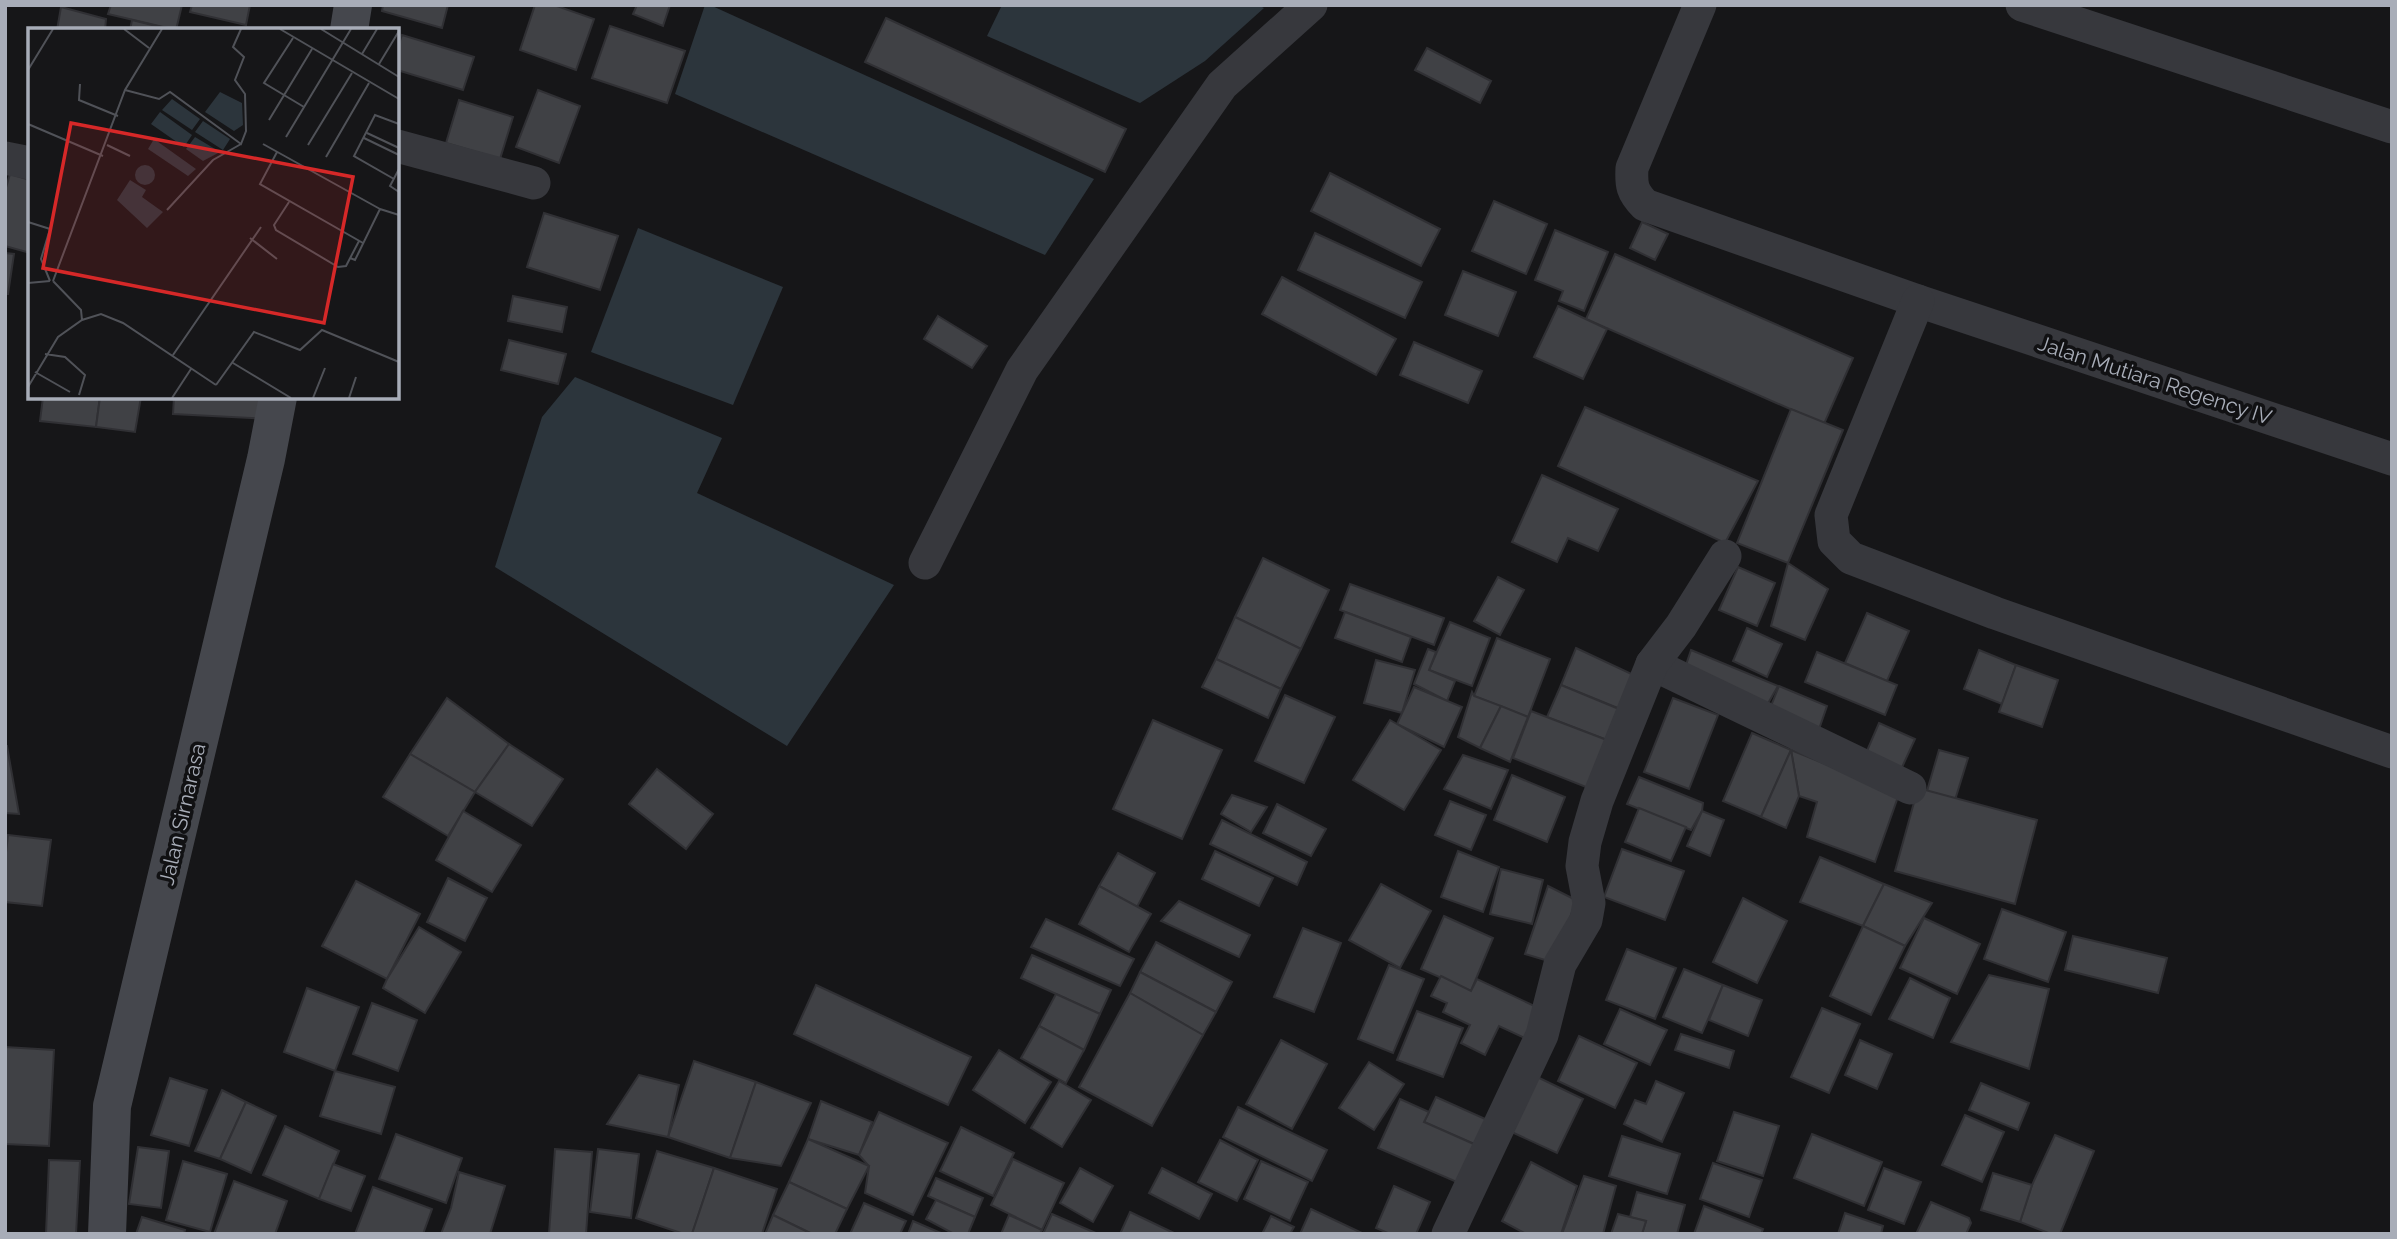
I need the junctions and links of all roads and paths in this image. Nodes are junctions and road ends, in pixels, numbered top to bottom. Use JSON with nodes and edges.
{"nodes":[{"id":1,"x":353,"y":5,"type":"edge"},
{"id":2,"x":1311,"y":5,"type":"edge"},
{"id":3,"x":1700,"y":5,"type":"edge"},
{"id":4,"x":2022,"y":5,"type":"edge"},
{"id":5,"x":349,"y":28,"type":"edge"},
{"id":6,"x":2392,"y":127,"type":"edge"},
{"id":7,"x":399,"y":147,"type":"edge"},
{"id":8,"x":5,"y":158,"type":"edge"},
{"id":9,"x":28,"y":163,"type":"edge"},
{"id":10,"x":534,"y":183,"type":"dead end"},
{"id":11,"x":1918,"y":301,"type":"junction"},
{"id":12,"x":278,"y":399,"type":"edge"},
{"id":13,"x":2392,"y":459,"type":"edge"},
{"id":14,"x":1725,"y":556,"type":"dead end"},
{"id":15,"x":925,"y":563,"type":"dead end"},
{"id":16,"x":1652,"y":664,"type":"junction"},
{"id":17,"x":2392,"y":752,"type":"edge"},
{"id":18,"x":1910,"y":788,"type":"dead end"},
{"id":19,"x":107,"y":1234,"type":"edge"},
{"id":20,"x":1448,"y":1234,"type":"edge"}],
"edges":[{"from":1,"to":5,"type":"street"},
{"from":2,"to":15,"type":"street"},
{"from":3,"to":11,"type":"street","name":"Jalan Mutiara Regency IV"},
{"from":4,"to":6,"type":"street"},
{"from":7,"to":10,"type":"street"},
{"from":8,"to":9,"type":"street"},
{"from":11,"to":13,"type":"street","name":"Jalan Mutiara Regency IV"},
{"from":11,"to":17,"type":"street"},
{"from":12,"to":19,"type":"street","name":"Jalan Sirnarasa"},
{"from":14,"to":16,"type":"street"},
{"from":16,"to":18,"type":"street"},
{"from":16,"to":20,"type":"street"}]}
